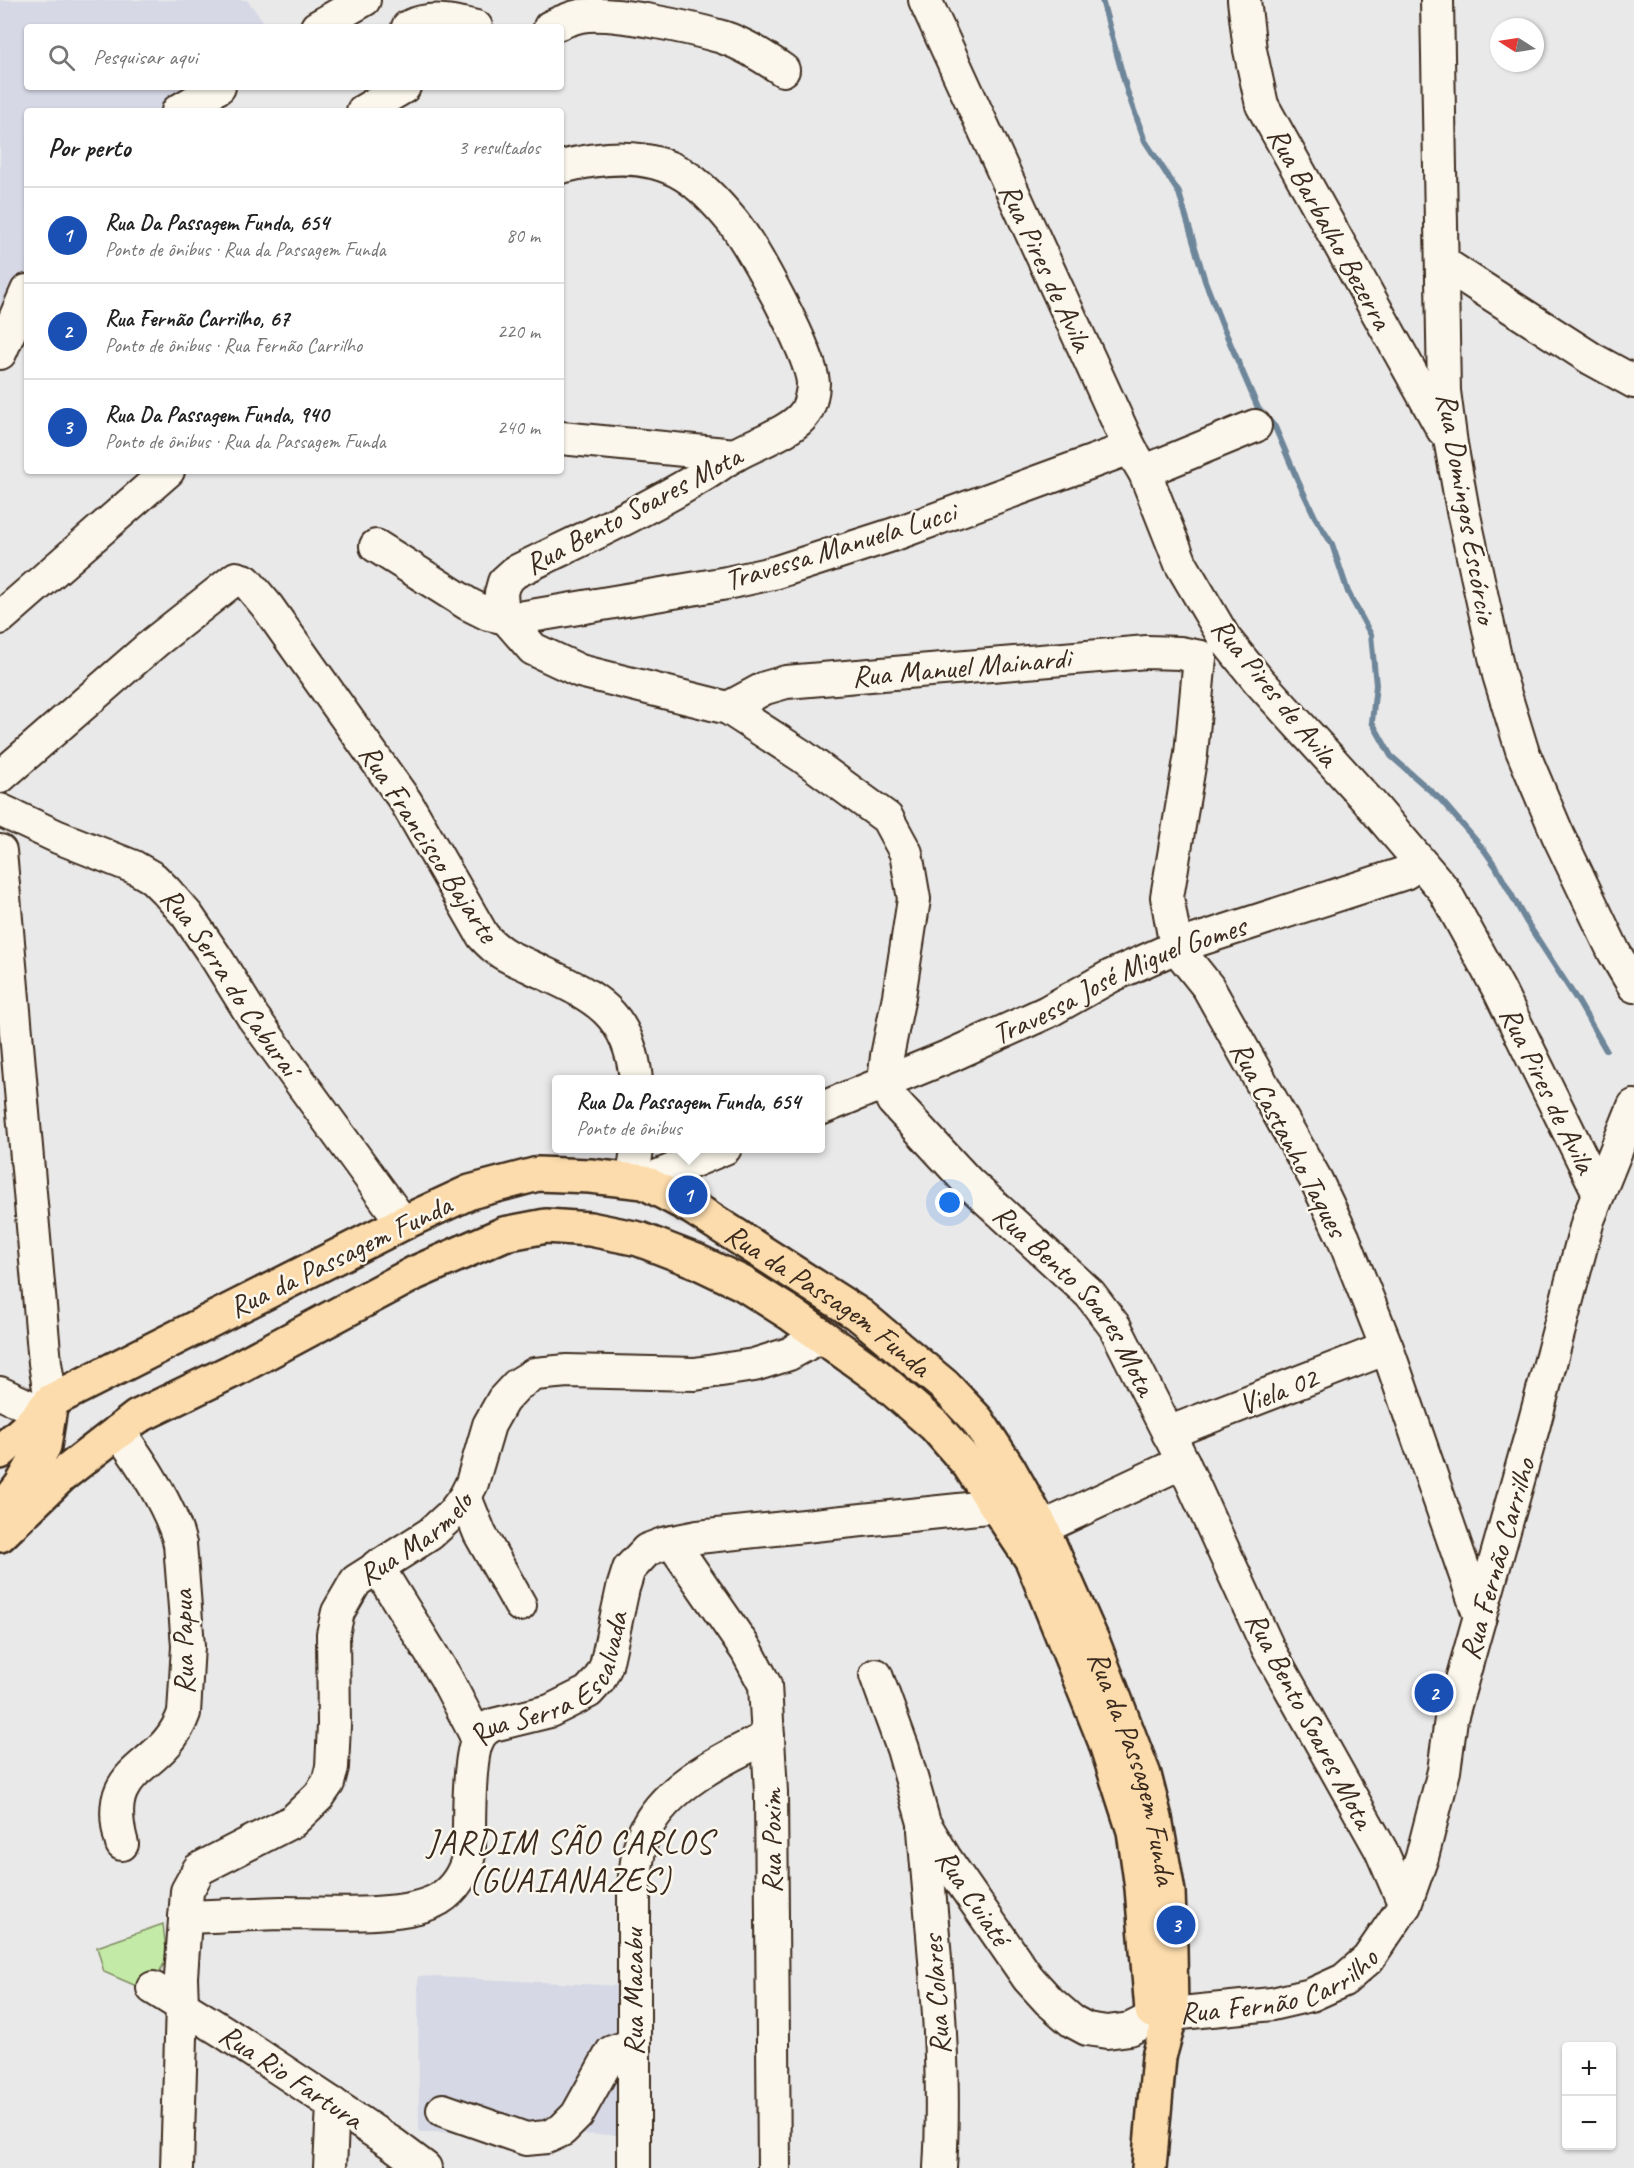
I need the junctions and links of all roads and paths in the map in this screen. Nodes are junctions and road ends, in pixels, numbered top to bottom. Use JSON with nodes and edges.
{"nodes":[{"id":1,"x":364,"y":0,"type":"edge"},
{"id":2,"x":925,"y":0,"type":"edge"},
{"id":3,"x":1244,"y":0,"type":"edge"},
{"id":4,"x":1437,"y":0,"type":"edge"},
{"id":5,"x":322,"y":24,"type":"edge"},
{"id":6,"x":423,"y":24,"type":"edge"},
{"id":7,"x":461,"y":24,"type":"edge"},
{"id":8,"x":558,"y":24,"type":"edge"},
{"id":9,"x":783,"y":70,"type":"dead end"},
{"id":10,"x":214,"y":90,"type":"edge"},
{"id":11,"x":399,"y":90,"type":"edge"},
{"id":12,"x":183,"y":108,"type":"edge"},
{"id":13,"x":368,"y":108,"type":"edge"},
{"id":14,"x":564,"y":166,"type":"edge"},
{"id":15,"x":1443,"y":262,"type":"junction"},
{"id":16,"x":24,"y":298,"type":"edge"},
{"id":17,"x":0,"y":353,"type":"edge"},
{"id":18,"x":1634,"y":382,"type":"edge"},
{"id":19,"x":1255,"y":426,"type":"dead end"},
{"id":20,"x":564,"y":438,"type":"edge"},
{"id":21,"x":1451,"y":444,"type":"junction"},
{"id":22,"x":735,"y":455,"type":"junction"},
{"id":23,"x":1138,"y":460,"type":"junction"},
{"id":24,"x":165,"y":474,"type":"edge"},
{"id":25,"x":376,"y":546,"type":"dead end"},
{"id":26,"x":0,"y":618,"type":"edge"},
{"id":27,"x":506,"y":618,"type":"junction"},
{"id":28,"x":1225,"y":639,"type":"junction"},
{"id":29,"x":1200,"y":657,"type":"junction"},
{"id":30,"x":728,"y":708,"type":"junction"},
{"id":31,"x":0,"y":777,"type":"edge"},
{"id":32,"x":0,"y":810,"type":"edge"},
{"id":33,"x":0,"y":851,"type":"edge"},
{"id":34,"x":1420,"y":863,"type":"junction"},
{"id":35,"x":2,"y":917,"type":"edge"},
{"id":36,"x":1176,"y":947,"type":"junction"},
{"id":37,"x":1634,"y":986,"type":"edge"},
{"id":38,"x":636,"y":1075,"type":"edge"},
{"id":39,"x":884,"y":1083,"type":"junction"},
{"id":40,"x":1634,"y":1106,"type":"edge"},
{"id":41,"x":825,"y":1107,"type":"edge"},
{"id":42,"x":1624,"y":1150,"type":"edge"},
{"id":43,"x":708,"y":1153,"type":"edge"},
{"id":44,"x":638,"y":1170,"type":"edge"},
{"id":45,"x":1598,"y":1191,"type":"junction"},
{"id":46,"x":403,"y":1223,"type":"junction"},
{"id":47,"x":822,"y":1336,"type":"junction"},
{"id":48,"x":1387,"y":1348,"type":"junction"},
{"id":49,"x":0,"y":1393,"type":"edge"},
{"id":50,"x":46,"y":1406,"type":"junction"},
{"id":51,"x":118,"y":1431,"type":"junction"},
{"id":52,"x":1168,"y":1432,"type":"junction"},
{"id":53,"x":0,"y":1452,"type":"edge"},
{"id":54,"x":1183,"y":1462,"type":"junction"},
{"id":55,"x":465,"y":1497,"type":"junction"},
{"id":56,"x":997,"y":1506,"type":"junction"},
{"id":57,"x":0,"y":1513,"type":"edge"},
{"id":58,"x":1042,"y":1528,"type":"junction"},
{"id":59,"x":0,"y":1535,"type":"edge"},
{"id":60,"x":672,"y":1542,"type":"junction"},
{"id":61,"x":377,"y":1566,"type":"junction"},
{"id":62,"x":520,"y":1605,"type":"dead end"},
{"id":63,"x":1480,"y":1617,"type":"junction"},
{"id":64,"x":876,"y":1675,"type":"dead end"},
{"id":65,"x":768,"y":1737,"type":"junction"},
{"id":66,"x":478,"y":1739,"type":"junction"},
{"id":67,"x":924,"y":1823,"type":"junction"},
{"id":68,"x":122,"y":1844,"type":"dead end"},
{"id":69,"x":1406,"y":1905,"type":"junction"},
{"id":70,"x":184,"y":1917,"type":"junction"},
{"id":71,"x":153,"y":1988,"type":"dead end"},
{"id":72,"x":182,"y":2005,"type":"junction"},
{"id":73,"x":1162,"y":2016,"type":"junction"},
{"id":74,"x":633,"y":2045,"type":"junction"},
{"id":75,"x":333,"y":2104,"type":"junction"},
{"id":76,"x":443,"y":2110,"type":"dead end"},
{"id":77,"x":177,"y":2168,"type":"edge"},
{"id":78,"x":330,"y":2168,"type":"edge"},
{"id":79,"x":425,"y":2168,"type":"edge"},
{"id":80,"x":634,"y":2168,"type":"edge"},
{"id":81,"x":774,"y":2168,"type":"edge"},
{"id":82,"x":940,"y":2168,"type":"edge"},
{"id":83,"x":1149,"y":2168,"type":"edge"}],
"edges":[{"from":1,"to":5,"type":"street"},
{"from":2,"to":23,"type":"street","name":"Rua Pires de Avila"},
{"from":3,"to":21,"type":"street","name":"Rua Barbalho Bezerra"},
{"from":4,"to":15,"type":"street","name":"Rua Domingos Escórcio"},
{"from":6,"to":7,"type":"street"},
{"from":8,"to":9,"type":"street"},
{"from":10,"to":12,"type":"street"},
{"from":11,"to":13,"type":"street"},
{"from":14,"to":22,"type":"street","name":"Rua Bento Soares Mota"},
{"from":15,"to":18,"type":"street"},
{"from":15,"to":21,"type":"street","name":"Rua Domingos Escórcio"},
{"from":16,"to":17,"type":"street"},
{"from":19,"to":23,"type":"street","name":"Travessa Manuela Lucci"},
{"from":20,"to":22,"type":"street"},
{"from":21,"to":37,"type":"street","name":"Rua Domingos Escórcio"},
{"from":22,"to":27,"type":"street","name":"Rua Bento Soares Mota"},
{"from":23,"to":27,"type":"street","name":"Travessa Manuela Lucci"},
{"from":23,"to":28,"type":"street","name":"Rua Pires de Avila"},
{"from":24,"to":26,"type":"street"},
{"from":25,"to":27,"type":"street"},
{"from":27,"to":30,"type":"street"},
{"from":28,"to":29,"type":"street"},
{"from":28,"to":34,"type":"street","name":"Rua Pires de Avila"},
{"from":29,"to":30,"type":"street","name":"Rua Manuel Mainardi"},
{"from":29,"to":36,"type":"street","name":"Rua Castanho Taques"},
{"from":30,"to":39,"type":"street"},
{"from":31,"to":38,"type":"street","name":"Rua Francisco Bajarte"},
{"from":32,"to":46,"type":"street","name":"Rua Serra do Caburaí"},
{"from":33,"to":35,"type":"street"},
{"from":34,"to":36,"type":"street","name":"Travessa José Miguel Gomes"},
{"from":34,"to":45,"type":"street","name":"Rua Pires de Avila"},
{"from":35,"to":50,"type":"street"},
{"from":36,"to":39,"type":"street","name":"Travessa José Miguel Gomes"},
{"from":36,"to":48,"type":"street","name":"Rua Castanho Taques"},
{"from":39,"to":41,"type":"street","name":"Travessa José Miguel Gomes"},
{"from":39,"to":52,"type":"street","name":"Rua Bento Soares Mota"},
{"from":40,"to":42,"type":"street","name":"Rua Fernão Carrilho"},
{"from":42,"to":45,"type":"street","name":"Rua Fernão Carrilho"},
{"from":43,"to":44,"type":"street"},
{"from":44,"to":46,"type":"main road","name":"Rua da Passagem Funda"},
{"from":44,"to":58,"type":"main road","name":"Rua da Passagem Funda"},
{"from":45,"to":63,"type":"street","name":"Rua Fernão Carrilho"},
{"from":46,"to":50,"type":"main road","name":"Rua da Passagem Funda"},
{"from":47,"to":51,"type":"main road","name":"Rua da Passagem Funda"},
{"from":47,"to":55,"type":"street","name":"Rua Marmelo"},
{"from":47,"to":56,"type":"main road","name":"Rua da Passagem Funda"},
{"from":48,"to":52,"type":"street","name":"Viela 02"},
{"from":48,"to":63,"type":"street","name":"Rua Castanho Taques"},
{"from":49,"to":50,"type":"street"},
{"from":50,"to":53,"type":"main road","name":"Rua da Passagem Funda"},
{"from":50,"to":57,"type":"main road"},
{"from":51,"to":59,"type":"main road","name":"Rua da Passagem Funda"},
{"from":51,"to":68,"type":"street","name":"Rua Papua"},
{"from":52,"to":54,"type":"street","name":"Rua Bento Soares Mota"},
{"from":54,"to":58,"type":"street"},
{"from":54,"to":69,"type":"street","name":"Rua Bento Soares Mota"},
{"from":55,"to":61,"type":"street","name":"Rua Marmelo"},
{"from":55,"to":62,"type":"street"},
{"from":56,"to":60,"type":"street","name":"Rua Serra Escalvada"},
{"from":56,"to":73,"type":"main road","name":"Rua da Passagem Funda"},
{"from":58,"to":73,"type":"main road","name":"Rua da Passagem Funda"},
{"from":60,"to":65,"type":"street","name":"Rua Poxim"},
{"from":60,"to":66,"type":"street","name":"Rua Serra Escalvada"},
{"from":61,"to":66,"type":"street"},
{"from":61,"to":70,"type":"street","name":"Rua Marmelo"},
{"from":63,"to":69,"type":"street","name":"Rua Fernão Carrilho"},
{"from":64,"to":67,"type":"street","name":"Rua Cuiaté"},
{"from":65,"to":74,"type":"street","name":"Rua Macabu"},
{"from":65,"to":81,"type":"street","name":"Rua Poxim"},
{"from":66,"to":70,"type":"street","name":"Rua Serra Escalvada"},
{"from":67,"to":73,"type":"street","name":"Rua Cuiaté"},
{"from":67,"to":82,"type":"street","name":"Rua Colares"},
{"from":69,"to":73,"type":"street","name":"Rua Fernão Carrilho"},
{"from":70,"to":72,"type":"street","name":"Rua Marmelo"},
{"from":71,"to":72,"type":"street","name":"Rua Rio Fartura"},
{"from":72,"to":75,"type":"street","name":"Rua Rio Fartura"},
{"from":72,"to":77,"type":"street","name":"Rua Marmelo"},
{"from":73,"to":83,"type":"main road"},
{"from":74,"to":76,"type":"street"},
{"from":74,"to":80,"type":"street","name":"Rua Macabu"},
{"from":75,"to":78,"type":"street"},
{"from":75,"to":79,"type":"street","name":"Rua Rio Fartura"}]}
